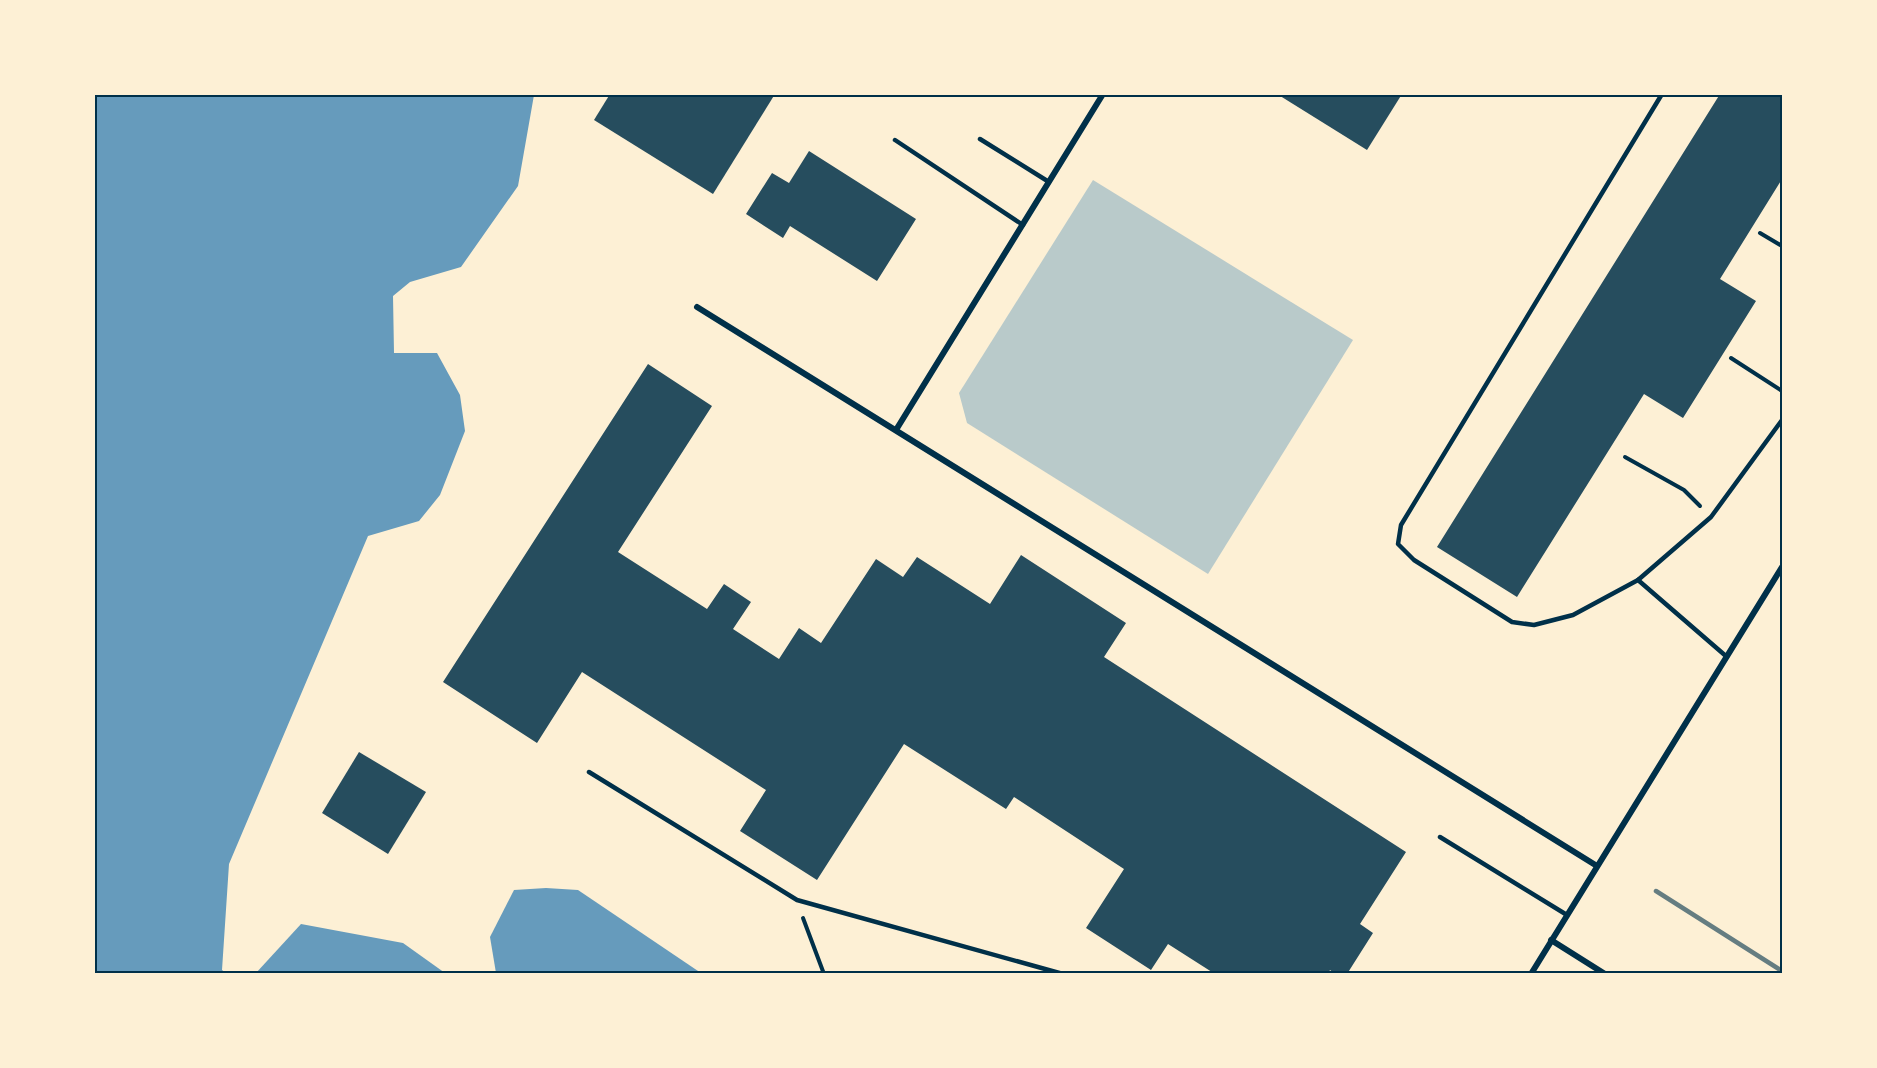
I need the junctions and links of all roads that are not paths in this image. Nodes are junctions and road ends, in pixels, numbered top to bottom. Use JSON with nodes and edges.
{"nodes":[{"id":1,"x":1103,"y":94,"type":"edge"},
{"id":2,"x":1662,"y":94,"type":"edge"},
{"id":3,"x":980,"y":139,"type":"dead end"},
{"id":4,"x":896,"y":140,"type":"dead end"},
{"id":5,"x":1049,"y":182,"type":"junction"},
{"id":6,"x":1023,"y":225,"type":"junction"},
{"id":7,"x":697,"y":307,"type":"dead end"},
{"id":8,"x":1782,"y":420,"type":"edge"},
{"id":9,"x":896,"y":430,"type":"junction"},
{"id":10,"x":1782,"y":567,"type":"edge"},
{"id":11,"x":1638,"y":580,"type":"junction"},
{"id":12,"x":1727,"y":657,"type":"junction"},
{"id":13,"x":589,"y":772,"type":"dead end"},
{"id":14,"x":1440,"y":837,"type":"dead end"},
{"id":15,"x":1597,"y":866,"type":"junction"},
{"id":16,"x":1567,"y":915,"type":"junction"},
{"id":17,"x":1551,"y":940,"type":"junction"},
{"id":18,"x":1063,"y":974,"type":"edge"},
{"id":19,"x":1531,"y":974,"type":"edge"},
{"id":20,"x":1605,"y":974,"type":"edge"}],
"edges":[{"from":1,"to":5,"type":"street"},
{"from":2,"to":11,"type":"lane"},
{"from":3,"to":5,"type":"lane"},
{"from":4,"to":6,"type":"lane"},
{"from":5,"to":6,"type":"street"},
{"from":6,"to":9,"type":"street"},
{"from":7,"to":9,"type":"street"},
{"from":8,"to":11,"type":"lane"},
{"from":9,"to":15,"type":"street"},
{"from":10,"to":12,"type":"street"},
{"from":11,"to":12,"type":"lane"},
{"from":12,"to":15,"type":"street"},
{"from":13,"to":18,"type":"lane"},
{"from":14,"to":16,"type":"lane"},
{"from":15,"to":16,"type":"street"},
{"from":16,"to":17,"type":"street"},
{"from":17,"to":19,"type":"street"},
{"from":17,"to":20,"type":"street"}]}
